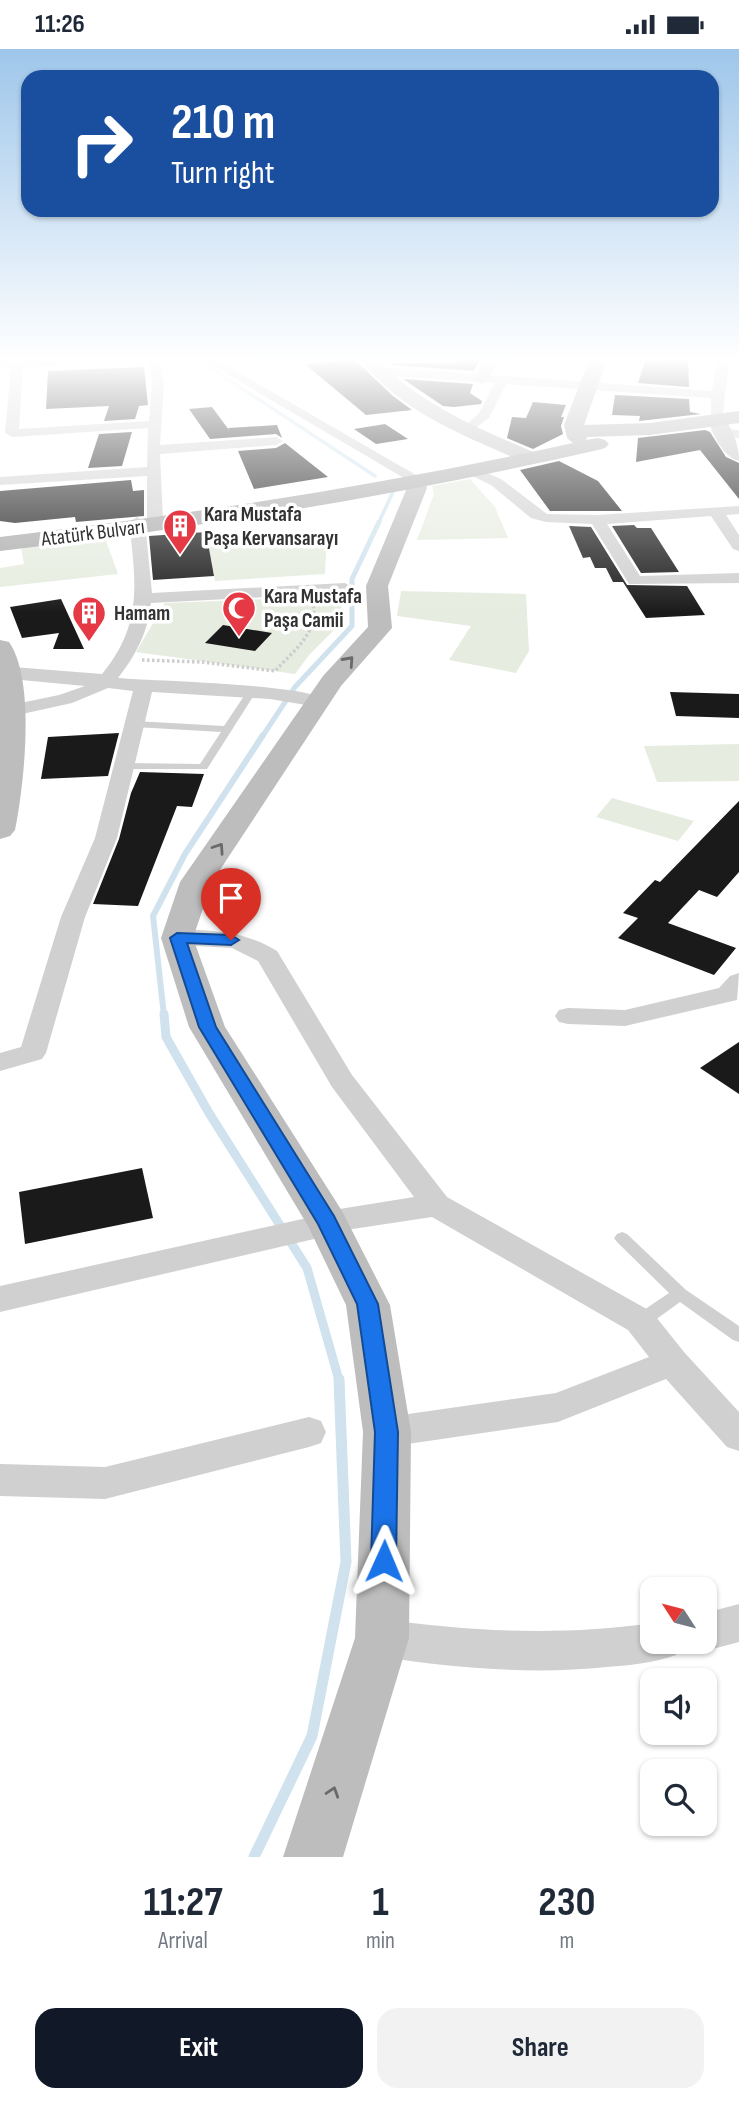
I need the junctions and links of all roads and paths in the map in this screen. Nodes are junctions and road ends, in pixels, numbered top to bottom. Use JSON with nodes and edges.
{"nodes":[{"id":1,"x":153,"y":444,"type":"edge"},
{"id":2,"x":222,"y":444,"type":"edge"},
{"id":3,"x":355,"y":444,"type":"edge"},
{"id":4,"x":502,"y":444,"type":"edge"},
{"id":5,"x":567,"y":444,"type":"edge"},
{"id":6,"x":153,"y":450,"type":"junction"},
{"id":7,"x":527,"y":456,"type":"junction"},
{"id":8,"x":471,"y":470,"type":"junction"},
{"id":9,"x":154,"y":471,"type":"junction"},
{"id":10,"x":413,"y":478,"type":"junction"},
{"id":11,"x":0,"y":481,"type":"edge"},
{"id":12,"x":739,"y":509,"type":"edge"},
{"id":13,"x":715,"y":511,"type":"junction"},
{"id":14,"x":597,"y":520,"type":"junction"},
{"id":15,"x":143,"y":524,"type":"junction"},
{"id":16,"x":0,"y":533,"type":"edge"},
{"id":17,"x":0,"y":544,"type":"edge"},
{"id":18,"x":739,"y":546,"type":"edge"},
{"id":19,"x":739,"y":578,"type":"edge"},
{"id":20,"x":345,"y":588,"type":"dead end"},
{"id":21,"x":145,"y":599,"type":"junction"},
{"id":22,"x":311,"y":601,"type":"dead end"},
{"id":23,"x":123,"y":659,"type":"junction"},
{"id":24,"x":3,"y":663,"type":"edge"},
{"id":25,"x":104,"y":683,"type":"junction"},
{"id":26,"x":144,"y":687,"type":"junction"},
{"id":27,"x":251,"y":692,"type":"junction"},
{"id":28,"x":310,"y":700,"type":"junction"},
{"id":29,"x":13,"y":710,"type":"junction"},
{"id":30,"x":135,"y":724,"type":"junction"},
{"id":31,"x":227,"y":729,"type":"junction"},
{"id":32,"x":126,"y":766,"type":"junction"},
{"id":33,"x":0,"y":830,"type":"edge"},
{"id":34,"x":177,"y":938,"type":"junction"},
{"id":35,"x":739,"y":981,"type":"edge"},
{"id":36,"x":568,"y":1016,"type":"dead end"},
{"id":37,"x":0,"y":1062,"type":"edge"},
{"id":38,"x":436,"y":1205,"type":"junction"},
{"id":39,"x":321,"y":1225,"type":"junction"},
{"id":40,"x":622,"y":1238,"type":"dead end"},
{"id":41,"x":680,"y":1294,"type":"junction"},
{"id":42,"x":0,"y":1299,"type":"edge"},
{"id":43,"x":640,"y":1321,"type":"junction"},
{"id":44,"x":739,"y":1335,"type":"edge"},
{"id":45,"x":672,"y":1362,"type":"junction"},
{"id":46,"x":309,"y":1432,"type":"dead end"},
{"id":47,"x":387,"y":1432,"type":"junction"},
{"id":48,"x":739,"y":1436,"type":"edge"},
{"id":49,"x":0,"y":1481,"type":"edge"},
{"id":50,"x":739,"y":1623,"type":"edge"},
{"id":51,"x":718,"y":1629,"type":"edge"},
{"id":52,"x":382,"y":1638,"type":"junction"},
{"id":53,"x":640,"y":1644,"type":"edge"},
{"id":54,"x":313,"y":1857,"type":"edge"}],
"edges":[{"from":1,"to":6,"type":"street"},
{"from":2,"to":6,"type":"street"},
{"from":3,"to":10,"type":"street"},
{"from":4,"to":7,"type":"main road"},
{"from":5,"to":7,"type":"main road","name":"Atatürk Bulvarı"},
{"from":6,"to":9,"type":"street"},
{"from":7,"to":8,"type":"main road","name":"Atatürk Bulvarı"},
{"from":7,"to":10,"type":"main road","name":"Atatürk Bulvarı"},
{"from":8,"to":10,"type":"main road","name":"Atatürk Bulvarı"},
{"from":8,"to":14,"type":"street"},
{"from":9,"to":11,"type":"street"},
{"from":9,"to":15,"type":"street"},
{"from":10,"to":15,"type":"main road","name":"Atatürk Bulvarı"},
{"from":28,"to":10,"type":"main road","one_way":true},
{"from":12,"to":13,"type":"street"},
{"from":13,"to":14,"type":"street"},
{"from":13,"to":18,"type":"street"},
{"from":14,"to":19,"type":"street"},
{"from":15,"to":16,"type":"main road","name":"Atatürk Bulvarı"},
{"from":15,"to":17,"type":"main road","name":"Atatürk Bulvarı"},
{"from":15,"to":21,"type":"street"},
{"from":20,"to":21,"type":"street"},
{"from":21,"to":23,"type":"street"},
{"from":22,"to":23,"type":"path"},
{"from":23,"to":25,"type":"street"},
{"from":24,"to":25,"type":"street"},
{"from":24,"to":29,"type":"main road"},
{"from":25,"to":26,"type":"street"},
{"from":25,"to":29,"type":"street"},
{"from":26,"to":27,"type":"street"},
{"from":26,"to":30,"type":"street"},
{"from":27,"to":28,"type":"street"},
{"from":27,"to":31,"type":"lane"},
{"from":34,"to":28,"type":"main road","one_way":true},
{"from":29,"to":33,"type":"main road"},
{"from":30,"to":31,"type":"lane"},
{"from":30,"to":32,"type":"street"},
{"from":31,"to":32,"type":"lane"},
{"from":32,"to":37,"type":"street"},
{"from":34,"to":38,"type":"street"},
{"from":34,"to":39,"type":"main road"},
{"from":35,"to":36,"type":"street"},
{"from":38,"to":39,"type":"street"},
{"from":38,"to":43,"type":"street"},
{"from":39,"to":42,"type":"street"},
{"from":39,"to":47,"type":"main road"},
{"from":40,"to":41,"type":"lane"},
{"from":41,"to":43,"type":"lane"},
{"from":41,"to":44,"type":"lane"},
{"from":43,"to":45,"type":"street"},
{"from":45,"to":47,"type":"street"},
{"from":45,"to":48,"type":"street"},
{"from":46,"to":49,"type":"street"},
{"from":47,"to":52,"type":"main road"},
{"from":50,"to":51,"type":"street"},
{"from":52,"to":53,"type":"street"},
{"from":54,"to":52,"type":"main road","one_way":true}]}
